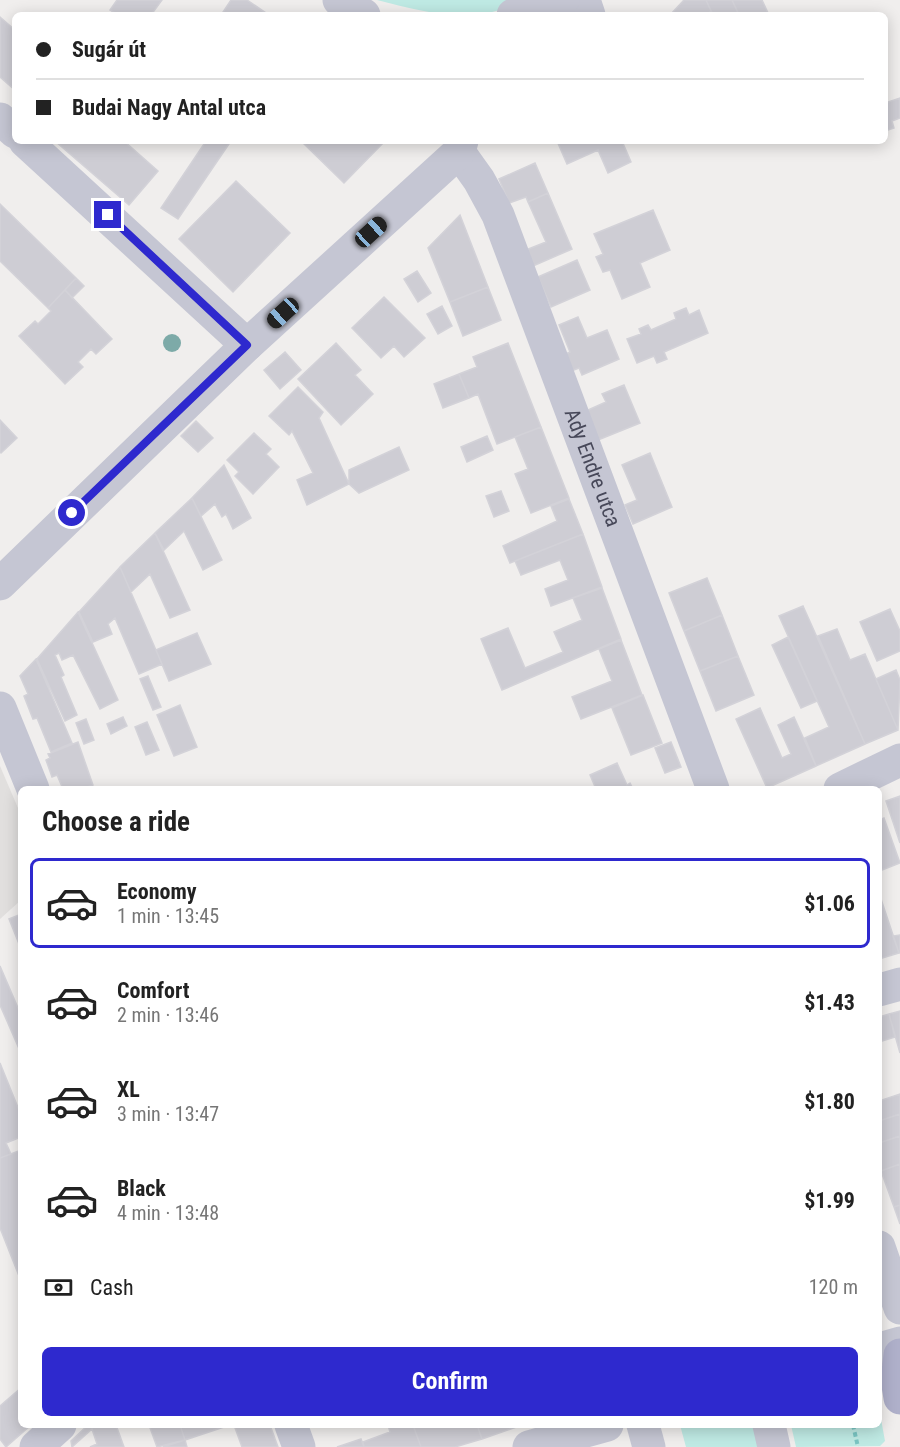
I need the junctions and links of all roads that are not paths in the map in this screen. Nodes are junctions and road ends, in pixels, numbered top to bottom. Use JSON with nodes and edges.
{"nodes":[{"id":1,"x":339,"y":0,"type":"edge"},
{"id":2,"x":563,"y":0,"type":"edge"},
{"id":3,"x":570,"y":0,"type":"edge"},
{"id":4,"x":359,"y":12,"type":"edge"},
{"id":5,"x":523,"y":12,"type":"edge"},
{"id":6,"x":559,"y":12,"type":"edge"},
{"id":7,"x":0,"y":119,"type":"edge"},
{"id":8,"x":12,"y":129,"type":"edge"},
{"id":9,"x":28,"y":144,"type":"edge"},
{"id":10,"x":459,"y":145,"type":"edge"},
{"id":11,"x":247,"y":345,"type":"junction"},
{"id":12,"x":0,"y":584,"type":"edge"},
{"id":13,"x":0,"y":708,"type":"edge"},
{"id":14,"x":900,"y":760,"type":"edge"},
{"id":15,"x":32,"y":786,"type":"edge"},
{"id":16,"x":712,"y":786,"type":"edge"},
{"id":17,"x":846,"y":786,"type":"edge"},
{"id":18,"x":900,"y":984,"type":"edge"},
{"id":19,"x":882,"y":989,"type":"edge"},
{"id":20,"x":882,"y":1256,"type":"edge"},
{"id":21,"x":900,"y":1308,"type":"edge"},
{"id":22,"x":900,"y":1343,"type":"edge"},
{"id":23,"x":882,"y":1348,"type":"edge"},
{"id":24,"x":900,"y":1355,"type":"edge"},
{"id":25,"x":900,"y":1398,"type":"edge"},
{"id":26,"x":57,"y":1428,"type":"edge"},
{"id":27,"x":292,"y":1428,"type":"edge"},
{"id":28,"x":597,"y":1428,"type":"edge"},
{"id":29,"x":644,"y":1428,"type":"edge"},
{"id":30,"x":770,"y":1428,"type":"edge"},
{"id":31,"x":36,"y":1447,"type":"edge"},
{"id":32,"x":299,"y":1447,"type":"edge"},
{"id":33,"x":529,"y":1447,"type":"edge"},
{"id":34,"x":649,"y":1447,"type":"edge"},
{"id":35,"x":774,"y":1447,"type":"edge"}],
"edges":[{"from":1,"to":4,"type":"street"},
{"from":2,"to":5,"type":"street"},
{"from":3,"to":6,"type":"street"},
{"from":7,"to":8,"type":"street"},
{"from":9,"to":11,"type":"street"},
{"from":10,"to":11,"type":"street"},
{"from":10,"to":16,"type":"street","name":"Ady Endre utca"},
{"from":11,"to":12,"type":"street"},
{"from":13,"to":15,"type":"street"},
{"from":14,"to":17,"type":"street"},
{"from":18,"to":19,"type":"street"},
{"from":20,"to":21,"type":"street"},
{"from":22,"to":23,"type":"street"},
{"from":24,"to":25,"type":"main road"},
{"from":26,"to":31,"type":"street"},
{"from":27,"to":32,"type":"street"},
{"from":28,"to":33,"type":"street"},
{"from":29,"to":34,"type":"street"},
{"from":30,"to":35,"type":"street"}]}
